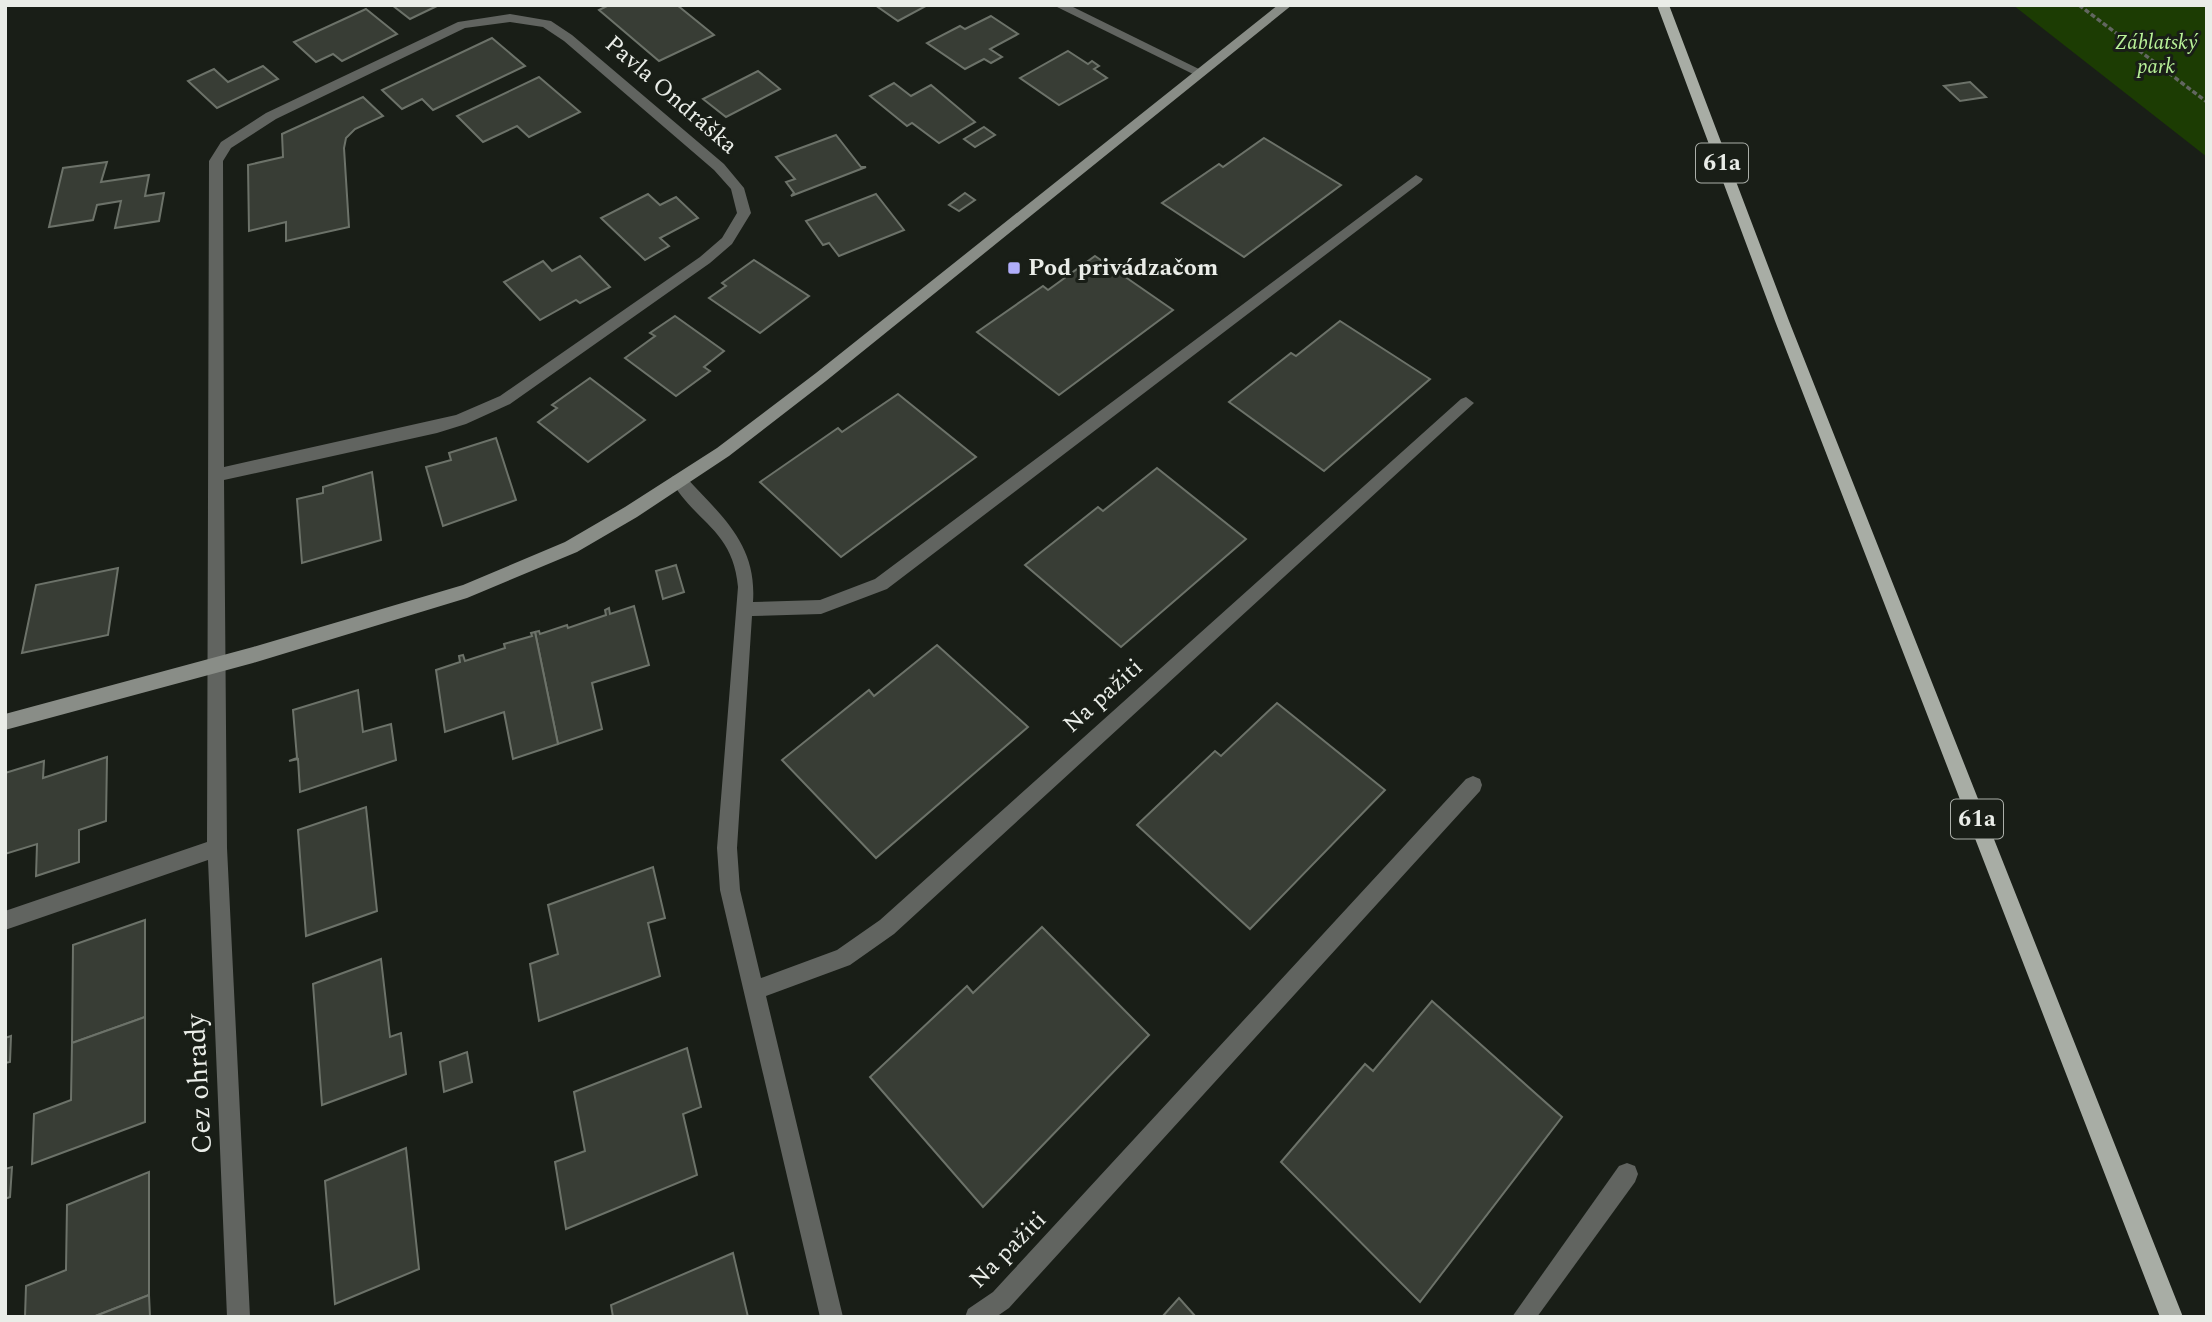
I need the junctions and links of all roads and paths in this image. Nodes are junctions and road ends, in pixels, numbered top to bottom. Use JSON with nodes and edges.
{"nodes":[{"id":1,"x":1286,"y":5,"type":"edge"},
{"id":2,"x":1662,"y":5,"type":"edge"},
{"id":3,"x":2079,"y":5,"type":"edge"},
{"id":4,"x":1066,"y":7,"type":"edge"},
{"id":5,"x":1201,"y":73,"type":"junction"},
{"id":6,"x":2207,"y":102,"type":"edge"},
{"id":7,"x":1416,"y":179,"type":"dead end"},
{"id":8,"x":1466,"y":403,"type":"dead end"},
{"id":9,"x":218,"y":475,"type":"junction"},
{"id":10,"x":679,"y":480,"type":"junction"},
{"id":11,"x":744,"y":608,"type":"junction"},
{"id":12,"x":217,"y":665,"type":"junction"},
{"id":13,"x":5,"y":722,"type":"edge"},
{"id":14,"x":1474,"y":785,"type":"dead end"},
{"id":15,"x":217,"y":848,"type":"junction"},
{"id":16,"x":5,"y":921,"type":"edge"},
{"id":17,"x":753,"y":991,"type":"junction"},
{"id":18,"x":1627,"y":1174,"type":"dead end"},
{"id":19,"x":239,"y":1317,"type":"edge"},
{"id":20,"x":832,"y":1317,"type":"edge"},
{"id":21,"x":976,"y":1317,"type":"edge"},
{"id":22,"x":1523,"y":1317,"type":"edge"},
{"id":23,"x":2172,"y":1317,"type":"edge"}],
"edges":[{"from":1,"to":5,"type":"street"},
{"from":2,"to":23,"type":"main road","number":"61a"},
{"from":3,"to":6,"type":"path"},
{"from":4,"to":5,"type":"street"},
{"from":5,"to":10,"type":"street"},
{"from":7,"to":11,"type":"street"},
{"from":8,"to":17,"type":"street","name":"Na pažiti"},
{"from":9,"to":9,"type":"street","name":"Pavla Ondráška"},
{"from":9,"to":12,"type":"street","name":"Pavla Ondráška"},
{"from":10,"to":11,"type":"street"},
{"from":10,"to":12,"type":"street"},
{"from":11,"to":17,"type":"street"},
{"from":12,"to":13,"type":"street"},
{"from":12,"to":15,"type":"street","name":"Cez ohrady"},
{"from":14,"to":21,"type":"street","name":"Na pažiti"},
{"from":15,"to":16,"type":"street"},
{"from":15,"to":19,"type":"street","name":"Cez ohrady"},
{"from":17,"to":20,"type":"street"},
{"from":18,"to":22,"type":"street"}]}
